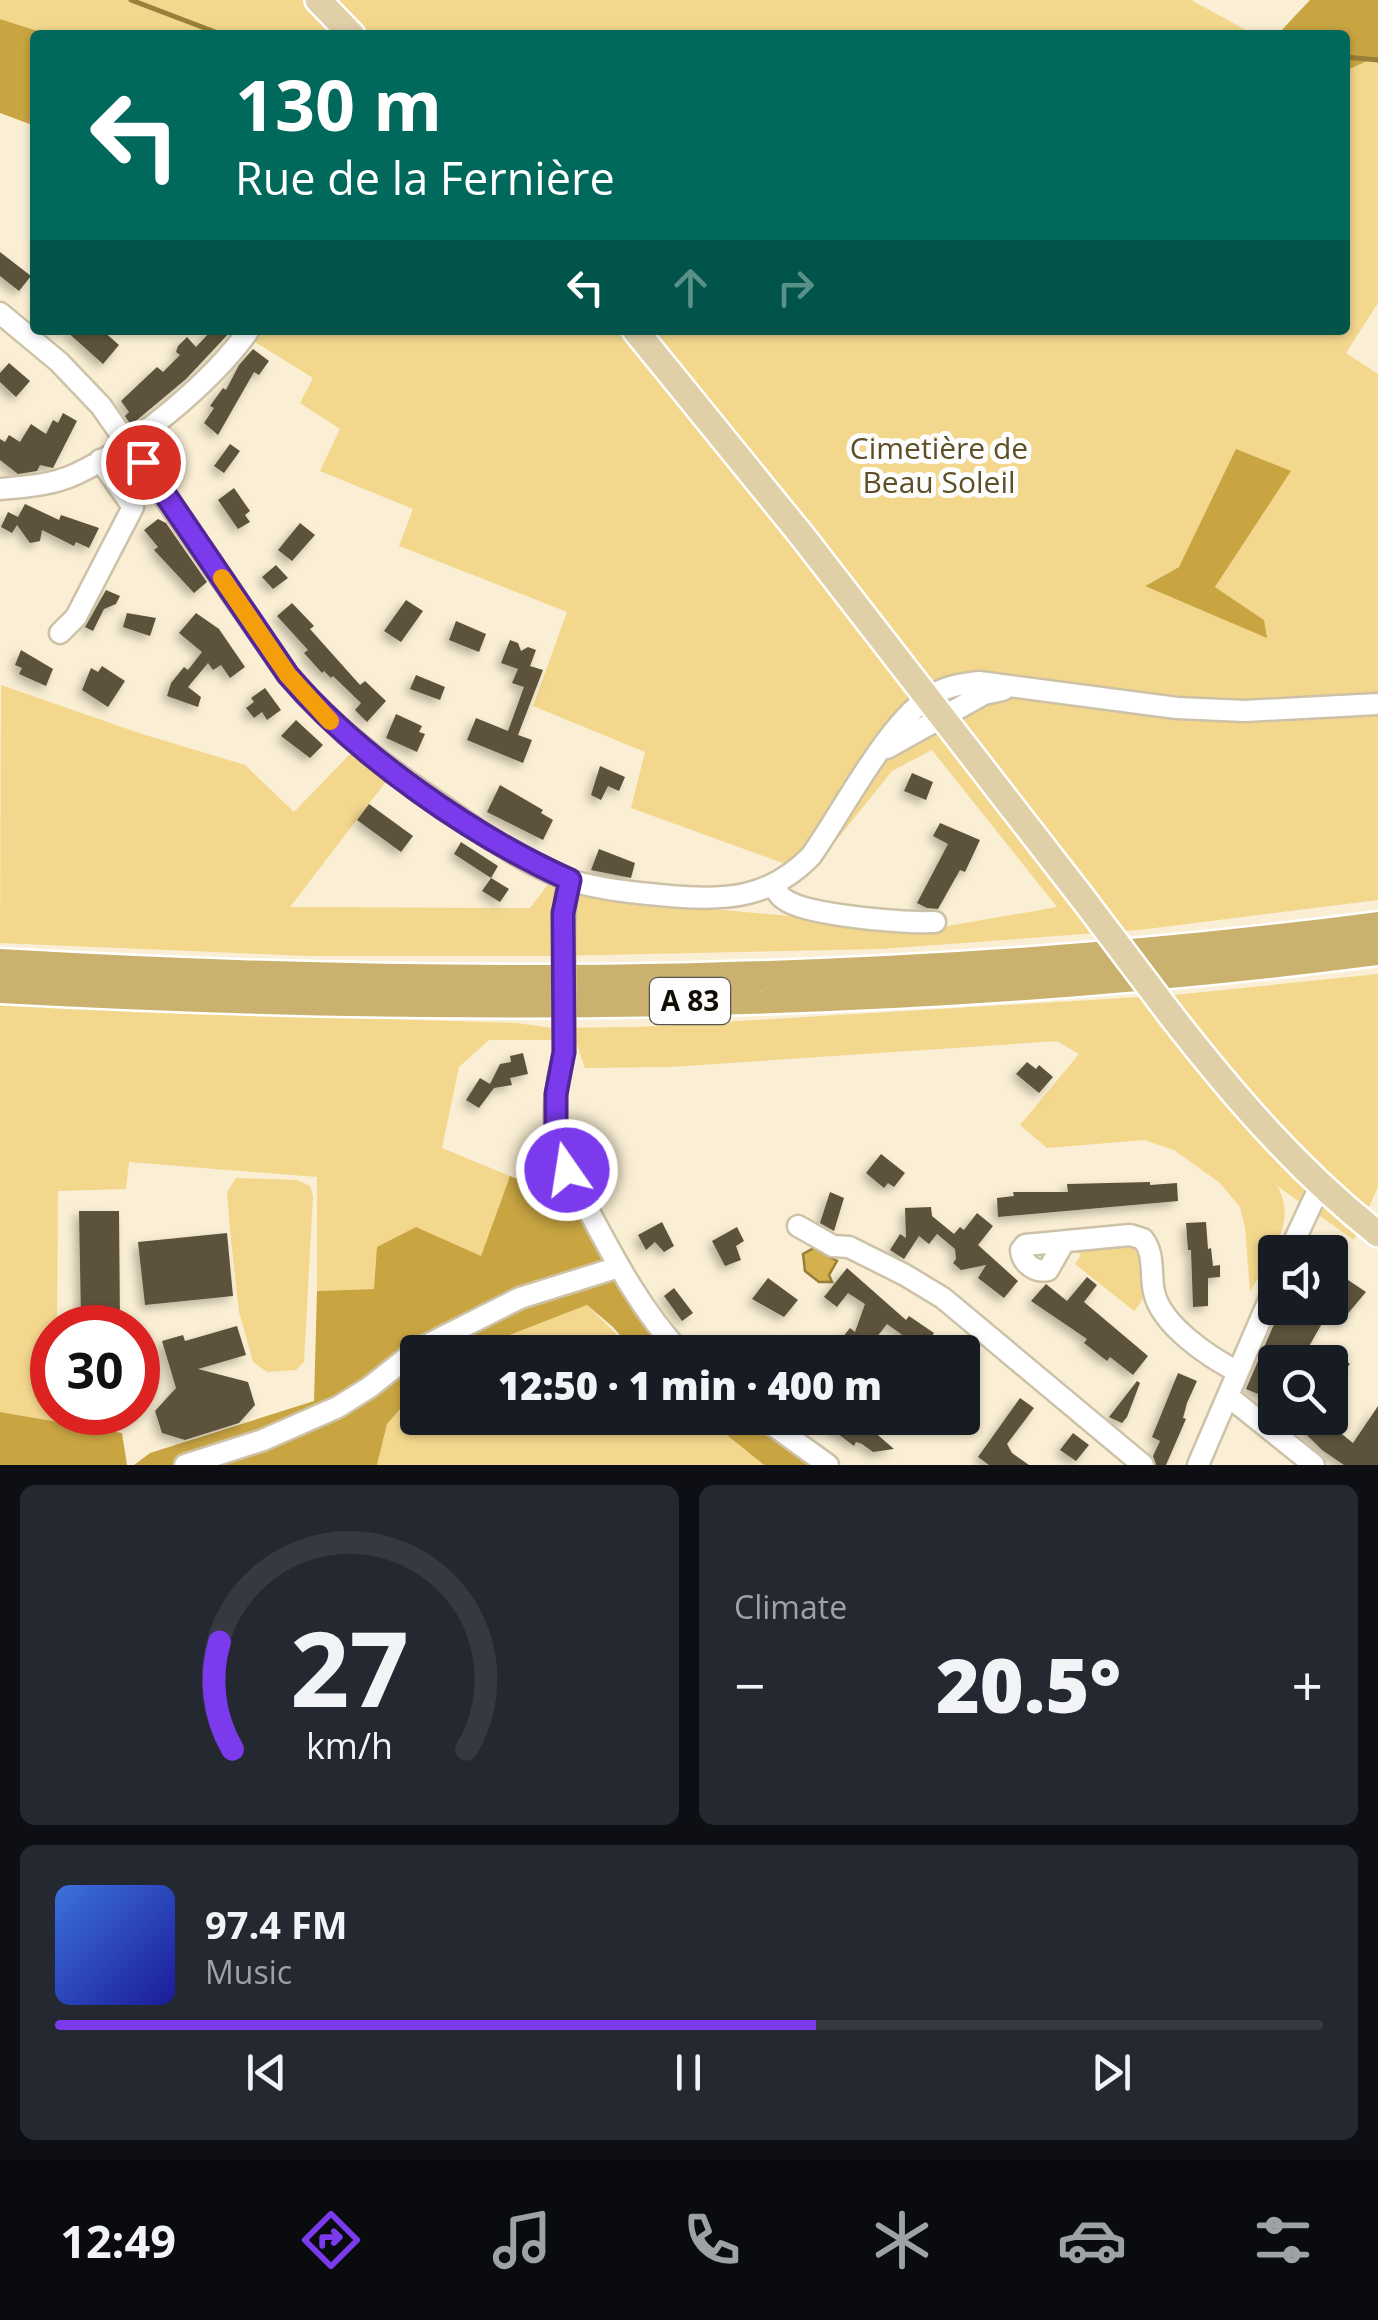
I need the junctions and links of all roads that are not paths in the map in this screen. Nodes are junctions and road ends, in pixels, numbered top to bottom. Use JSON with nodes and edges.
{"nodes":[{"id":1,"x":318,"y":0,"type":"edge"},
{"id":2,"x":347,"y":30,"type":"edge"},
{"id":3,"x":0,"y":313,"type":"edge"},
{"id":4,"x":244,"y":335,"type":"edge"},
{"id":5,"x":639,"y":335,"type":"edge"},
{"id":6,"x":128,"y":442,"type":"junction"},
{"id":7,"x":100,"y":460,"type":"junction"},
{"id":8,"x":0,"y":490,"type":"edge"},
{"id":9,"x":60,"y":633,"type":"dead end"},
{"id":10,"x":1020,"y":688,"type":"junction"},
{"id":11,"x":928,"y":698,"type":"junction"},
{"id":12,"x":1378,"y":704,"type":"edge"},
{"id":13,"x":944,"y":719,"type":"junction"},
{"id":14,"x":882,"y":750,"type":"junction"},
{"id":15,"x":570,"y":880,"type":"junction"},
{"id":16,"x":773,"y":886,"type":"junction"},
{"id":17,"x":935,"y":922,"type":"dead end"},
{"id":18,"x":1378,"y":927,"type":"edge"},
{"id":19,"x":1378,"y":950,"type":"edge"},
{"id":20,"x":0,"y":952,"type":"edge"},
{"id":21,"x":1055,"y":960,"type":"junction"},
{"id":22,"x":0,"y":964,"type":"edge"},
{"id":23,"x":0,"y":988,"type":"edge"},
{"id":24,"x":1320,"y":1186,"type":"junction"},
{"id":25,"x":798,"y":1226,"type":"dead end"},
{"id":26,"x":1378,"y":1234,"type":"edge"},
{"id":27,"x":1298,"y":1235,"type":"edge"},
{"id":28,"x":1064,"y":1242,"type":"dead end"},
{"id":29,"x":619,"y":1267,"type":"junction"},
{"id":30,"x":1258,"y":1325,"type":"edge"},
{"id":31,"x":664,"y":1335,"type":"edge"},
{"id":32,"x":1238,"y":1372,"type":"junction"},
{"id":33,"x":1228,"y":1396,"type":"junction"},
{"id":34,"x":787,"y":1435,"type":"edge"},
{"id":35,"x":185,"y":1465,"type":"edge"},
{"id":36,"x":828,"y":1465,"type":"edge"},
{"id":37,"x":1143,"y":1465,"type":"edge"},
{"id":38,"x":1198,"y":1465,"type":"edge"},
{"id":39,"x":1314,"y":1465,"type":"edge"}],
"edges":[{"from":1,"to":2,"type":"main road"},
{"from":3,"to":6,"type":"street"},
{"from":4,"to":6,"type":"street"},
{"from":5,"to":11,"type":"main road"},
{"from":6,"to":7,"type":"street"},
{"from":6,"to":15,"type":"street"},
{"from":7,"to":8,"type":"street"},
{"from":7,"to":9,"type":"street"},
{"from":10,"to":11,"type":"street"},
{"from":10,"to":12,"type":"street"},
{"from":10,"to":13,"type":"street"},
{"from":11,"to":13,"type":"main road"},
{"from":11,"to":14,"type":"street"},
{"from":13,"to":14,"type":"street"},
{"from":13,"to":24,"type":"main road","bridge":true},
{"from":14,"to":16,"type":"street"},
{"from":15,"to":16,"type":"street"},
{"from":15,"to":29,"type":"street","bridge":true},
{"from":16,"to":17,"type":"street"},
{"from":18,"to":21,"type":"highway","number":"A 83"},
{"from":19,"to":23,"type":"highway","number":"A 83"},
{"from":20,"to":21,"type":"highway"},
{"from":21,"to":22,"type":"highway","number":"A 83"},
{"from":24,"to":26,"type":"main road"},
{"from":24,"to":27,"type":"street"},
{"from":25,"to":37,"type":"street"},
{"from":28,"to":32,"type":"street"},
{"from":29,"to":31,"type":"street"},
{"from":29,"to":35,"type":"street"},
{"from":30,"to":32,"type":"street"},
{"from":32,"to":33,"type":"street"},
{"from":33,"to":38,"type":"street"},
{"from":33,"to":39,"type":"street"},
{"from":34,"to":36,"type":"street"}]}
